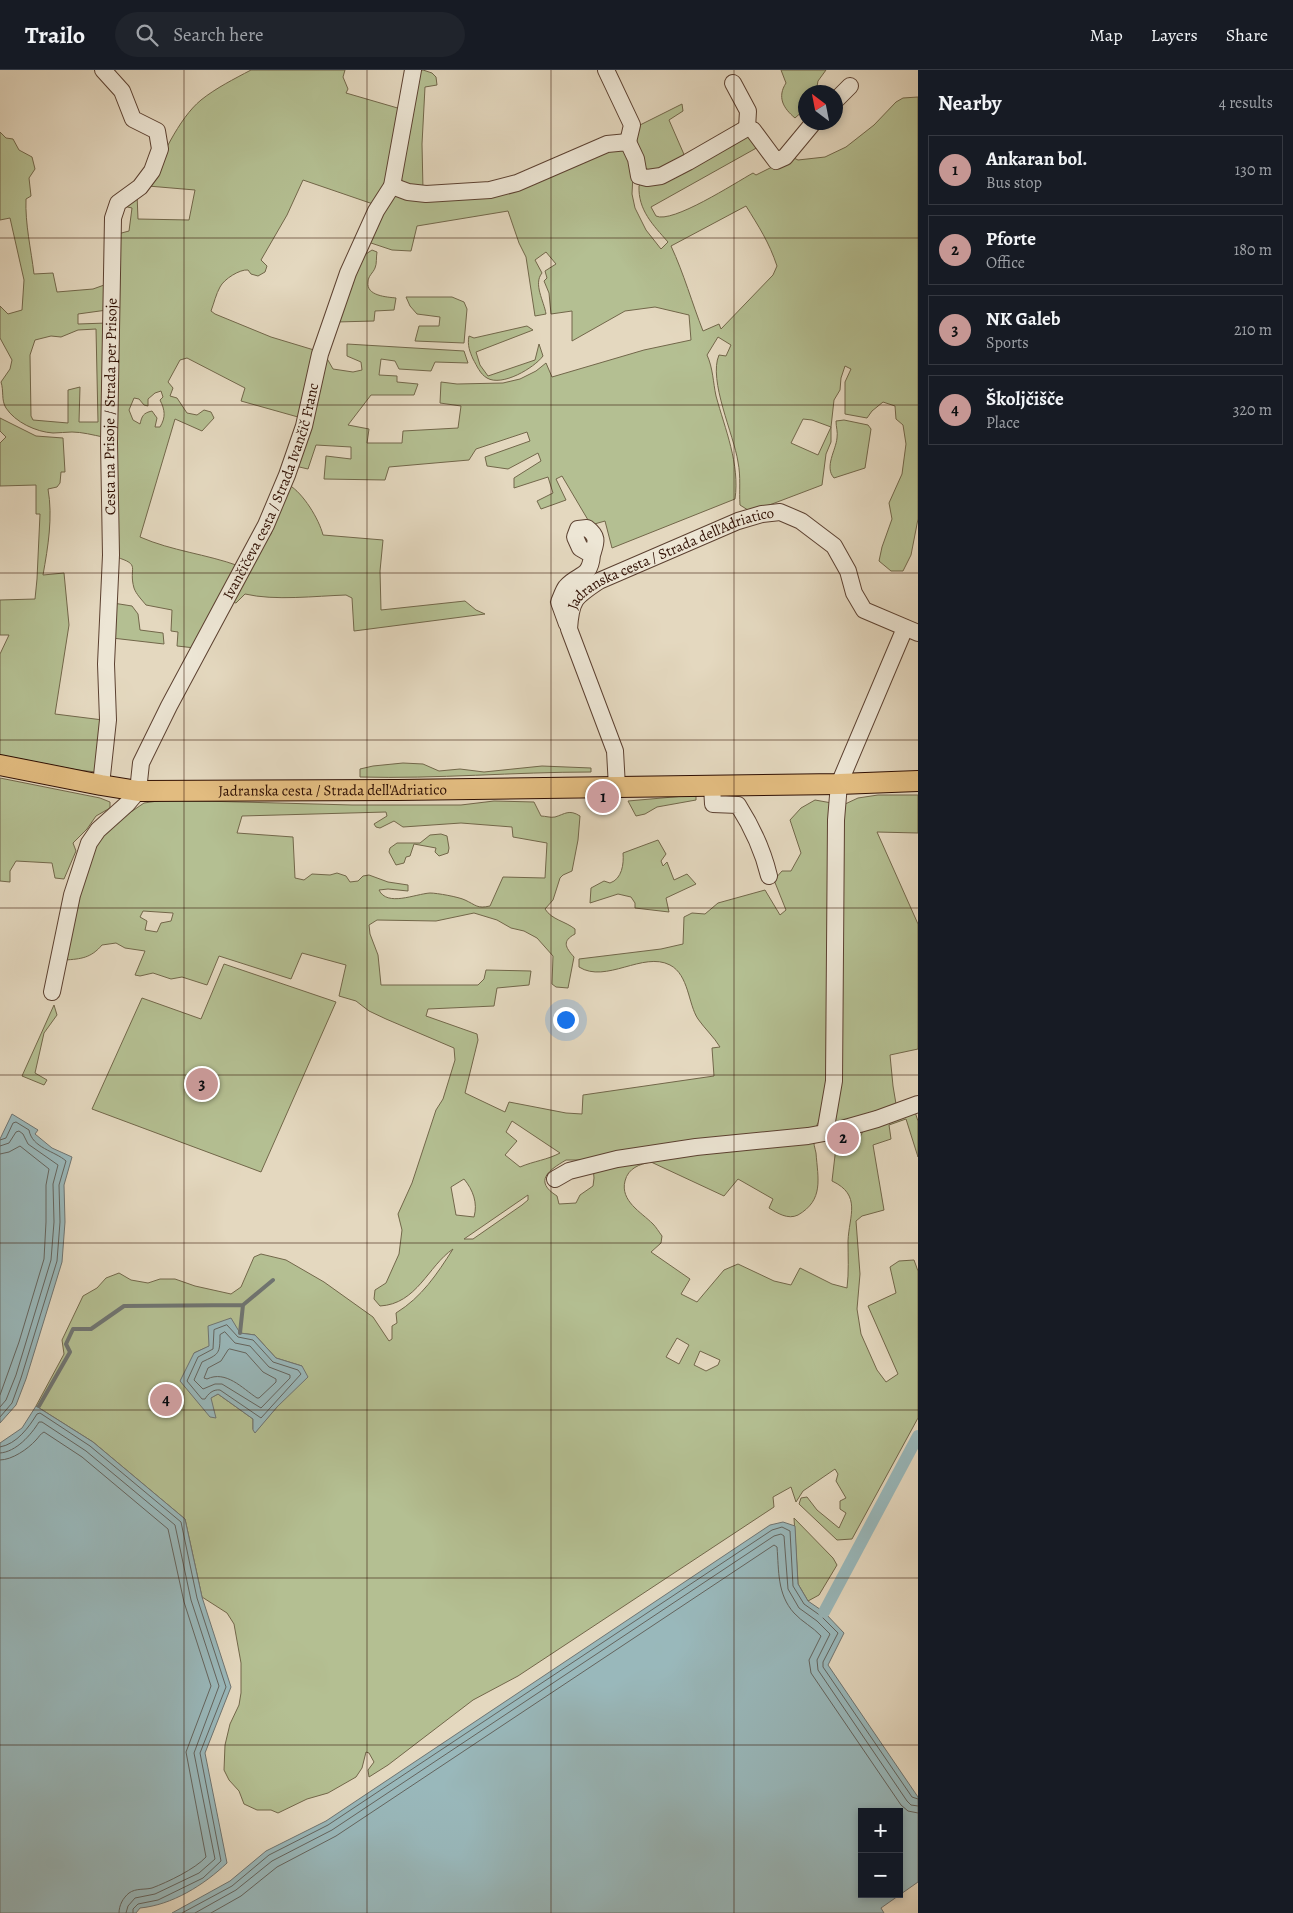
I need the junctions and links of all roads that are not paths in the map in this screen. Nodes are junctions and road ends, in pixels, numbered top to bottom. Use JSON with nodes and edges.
{"nodes":[{"id":1,"x":103,"y":70,"type":"edge"},
{"id":2,"x":413,"y":70,"type":"edge"},
{"id":3,"x":606,"y":70,"type":"edge"},
{"id":4,"x":733,"y":83,"type":"dead end"},
{"id":5,"x":850,"y":86,"type":"dead end"},
{"id":6,"x":843,"y":93,"type":"edge"},
{"id":7,"x":747,"y":128,"type":"junction"},
{"id":8,"x":807,"y":130,"type":"edge"},
{"id":9,"x":628,"y":142,"type":"junction"},
{"id":10,"x":392,"y":186,"type":"junction"},
{"id":11,"x":592,"y":555,"type":"dead end"},
{"id":12,"x":569,"y":629,"type":"junction"},
{"id":13,"x":912,"y":630,"type":"edge"},
{"id":14,"x":0,"y":765,"type":"edge"},
{"id":15,"x":918,"y":780,"type":"edge"},
{"id":16,"x":839,"y":784,"type":"junction"},
{"id":17,"x":101,"y":785,"type":"junction"},
{"id":18,"x":712,"y":786,"type":"junction"},
{"id":19,"x":617,"y":787,"type":"junction"},
{"id":20,"x":138,"y":791,"type":"junction"},
{"id":21,"x":769,"y":876,"type":"dead end"},
{"id":22,"x":52,"y":992,"type":"dead end"},
{"id":23,"x":918,"y":1104,"type":"edge"},
{"id":24,"x":824,"y":1133,"type":"junction"},
{"id":25,"x":555,"y":1179,"type":"dead end"}],
"edges":[{"from":1,"to":17,"type":"street","name":"Cesta na Prisoje / Strada per Prisoje"},
{"from":2,"to":10,"type":"street","name":"Ivančičeva cesta / Strada Ivančič Franc"},
{"from":3,"to":9,"type":"street"},
{"from":4,"to":7,"type":"street"},
{"from":5,"to":6,"type":"street"},
{"from":7,"to":8,"type":"street"},
{"from":7,"to":9,"type":"street"},
{"from":9,"to":10,"type":"street"},
{"from":10,"to":20,"type":"street","name":"Ivančičeva cesta / Strada Ivančič Franc"},
{"from":11,"to":12,"type":"street"},
{"from":12,"to":13,"type":"street","name":"Jadranska cesta / Strada dell'Adriatico"},
{"from":12,"to":19,"type":"street","name":"Jadranska cesta / Strada dell'Adriatico"},
{"from":13,"to":16,"type":"street","name":"Jadranska cesta / Strada dell'Adriatico"},
{"from":14,"to":17,"type":"main road","name":"Jadranska cesta / Strada dell'Adriatico"},
{"from":15,"to":16,"type":"main road","name":"Jadranska cesta / Strada dell'Adriatico"},
{"from":16,"to":18,"type":"main road","name":"Jadranska cesta / Strada dell'Adriatico"},
{"from":16,"to":24,"type":"street"},
{"from":17,"to":20,"type":"main road","name":"Jadranska cesta / Strada dell'Adriatico"},
{"from":18,"to":19,"type":"main road","name":"Jadranska cesta / Strada dell'Adriatico"},
{"from":18,"to":21,"type":"street"},
{"from":19,"to":20,"type":"main road","name":"Jadranska cesta / Strada dell'Adriatico"},
{"from":20,"to":22,"type":"street"},
{"from":23,"to":24,"type":"street"},
{"from":24,"to":25,"type":"street"}]}
